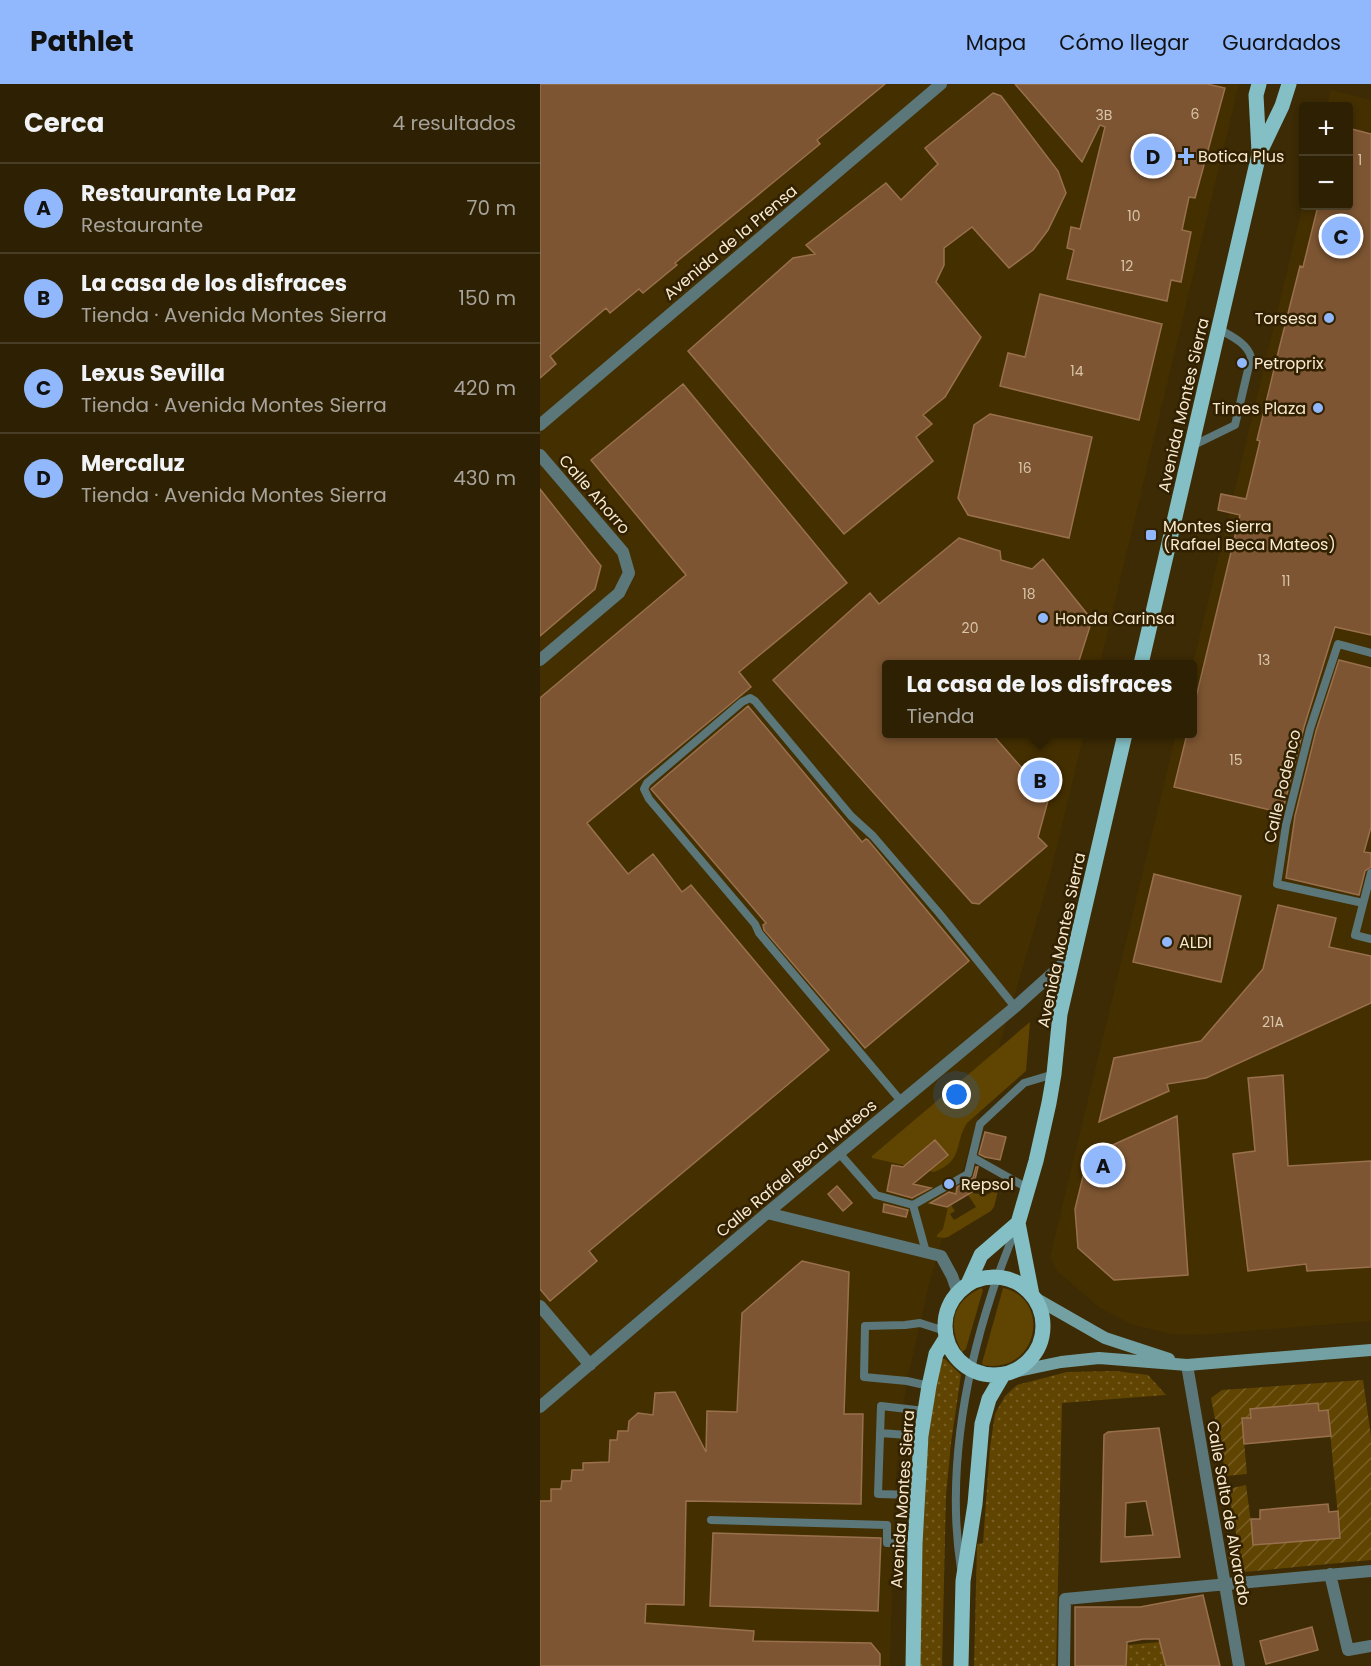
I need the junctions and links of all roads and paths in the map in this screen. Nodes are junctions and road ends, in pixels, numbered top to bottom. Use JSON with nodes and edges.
{"nodes":[{"id":1,"x":941,"y":84,"type":"edge"},
{"id":2,"x":1259,"y":84,"type":"edge"},
{"id":3,"x":1288,"y":84,"type":"edge"},
{"id":4,"x":1259,"y":154,"type":"junction"},
{"id":5,"x":1219,"y":329,"type":"junction"},
{"id":6,"x":541,"y":422,"type":"edge"},
{"id":7,"x":1192,"y":446,"type":"junction"},
{"id":8,"x":540,"y":455,"type":"edge"},
{"id":9,"x":1371,"y":652,"type":"edge"},
{"id":10,"x":540,"y":660,"type":"edge"},
{"id":11,"x":1142,"y":660,"type":"edge"},
{"id":12,"x":1124,"y":738,"type":"edge"},
{"id":13,"x":1371,"y":873,"type":"edge"},
{"id":14,"x":1363,"y":903,"type":"junction"},
{"id":15,"x":1371,"y":939,"type":"edge"},
{"id":16,"x":1074,"y":954,"type":"junction"},
{"id":17,"x":1015,"y":1007,"type":"junction"},
{"id":18,"x":1054,"y":1074,"type":"junction"},
{"id":19,"x":901,"y":1101,"type":"junction"},
{"id":20,"x":839,"y":1153,"type":"junction"},
{"id":21,"x":972,"y":1157,"type":"junction"},
{"id":22,"x":1029,"y":1189,"type":"junction"},
{"id":23,"x":913,"y":1205,"type":"junction"},
{"id":24,"x":766,"y":1213,"type":"junction"},
{"id":25,"x":1018,"y":1223,"type":"junction"},
{"id":26,"x":926,"y":1252,"type":"junction"},
{"id":27,"x":998,"y":1277,"type":"junction"},
{"id":28,"x":963,"y":1288,"type":"junction"},
{"id":29,"x":1034,"y":1297,"type":"junction"},
{"id":30,"x":540,"y":1306,"type":"edge"},
{"id":31,"x":945,"y":1334,"type":"junction"},
{"id":32,"x":1371,"y":1350,"type":"edge"},
{"id":33,"x":590,"y":1365,"type":"junction"},
{"id":34,"x":1187,"y":1365,"type":"junction"},
{"id":35,"x":971,"y":1370,"type":"junction"},
{"id":36,"x":1008,"y":1373,"type":"junction"},
{"id":37,"x":929,"y":1386,"type":"junction"},
{"id":38,"x":540,"y":1407,"type":"edge"},
{"id":39,"x":925,"y":1411,"type":"junction"},
{"id":40,"x":880,"y":1432,"type":"junction"},
{"id":41,"x":921,"y":1436,"type":"junction"},
{"id":42,"x":917,"y":1495,"type":"junction"},
{"id":43,"x":711,"y":1520,"type":"dead end"},
{"id":44,"x":915,"y":1544,"type":"junction"},
{"id":45,"x":1371,"y":1571,"type":"edge"},
{"id":46,"x":1330,"y":1574,"type":"junction"},
{"id":47,"x":963,"y":1581,"type":"junction"},
{"id":48,"x":1225,"y":1584,"type":"junction"},
{"id":49,"x":1371,"y":1646,"type":"edge"},
{"id":50,"x":913,"y":1666,"type":"edge"},
{"id":51,"x":960,"y":1666,"type":"edge"},
{"id":52,"x":1064,"y":1666,"type":"edge"},
{"id":53,"x":1239,"y":1666,"type":"edge"}],
"edges":[{"from":1,"to":6,"type":"street","name":"Avenida de la Prensa"},
{"from":2,"to":4,"type":"main road","name":"Avenida Montes Sierra"},
{"from":3,"to":4,"type":"main road","name":"Avenida Montes Sierra"},
{"from":4,"to":5,"type":"main road","name":"Avenida Montes Sierra"},
{"from":5,"to":7,"type":"main road","name":"Avenida Montes Sierra"},
{"from":5,"to":7,"type":"lane"},
{"from":7,"to":11,"type":"main road","name":"Avenida Montes Sierra"},
{"from":8,"to":10,"type":"street","name":"Calle Ahorro"},
{"from":9,"to":14,"type":"lane","name":"Calle Podenco"},
{"from":12,"to":16,"type":"main road","name":"Avenida Montes Sierra"},
{"from":13,"to":14,"type":"lane"},
{"from":14,"to":15,"type":"lane"},
{"from":16,"to":17,"type":"street","name":"Calle Rafael Beca Mateos"},
{"from":16,"to":18,"type":"main road","name":"Avenida Montes Sierra"},
{"from":17,"to":19,"type":"street","name":"Calle Rafael Beca Mateos"},
{"from":17,"to":19,"type":"lane"},
{"from":18,"to":21,"type":"lane"},
{"from":18,"to":22,"type":"main road","name":"Avenida Montes Sierra"},
{"from":19,"to":20,"type":"street","name":"Calle Rafael Beca Mateos"},
{"from":20,"to":23,"type":"lane"},
{"from":20,"to":24,"type":"street","name":"Calle Rafael Beca Mateos"},
{"from":21,"to":22,"type":"lane"},
{"from":21,"to":23,"type":"lane"},
{"from":22,"to":25,"type":"main road","name":"Avenida Montes Sierra"},
{"from":23,"to":26,"type":"lane"},
{"from":24,"to":26,"type":"street"},
{"from":24,"to":33,"type":"street","name":"Calle Rafael Beca Mateos"},
{"from":25,"to":27,"type":"lane","name":"Avenida Montes Sierra"},
{"from":25,"to":28,"type":"main road"},
{"from":25,"to":29,"type":"main road","name":"Avenida Montes Sierra"},
{"from":26,"to":28,"type":"street"},
{"from":27,"to":28,"type":"main road"},
{"from":27,"to":29,"type":"main road"},
{"from":27,"to":35,"type":"lane","name":"Avenida Montes Sierra"},
{"from":28,"to":31,"type":"main road","name":"Avenida Montes Sierra"},
{"from":29,"to":34,"type":"street"},
{"from":29,"to":36,"type":"main road","name":"Avenida Montes Sierra"},
{"from":30,"to":33,"type":"street"},
{"from":31,"to":35,"type":"main road"},
{"from":31,"to":37,"type":"main road","name":"Avenida Montes Sierra"},
{"from":31,"to":37,"type":"lane"},
{"from":32,"to":34,"type":"street"},
{"from":33,"to":38,"type":"street","name":"Calle Rafael Beca Mateos"},
{"from":34,"to":36,"type":"street"},
{"from":34,"to":48,"type":"street","name":"Calle Salto de Alvarado"},
{"from":35,"to":36,"type":"main road"},
{"from":35,"to":47,"type":"lane","name":"Avenida Montes Sierra"},
{"from":36,"to":47,"type":"main road","name":"Avenida Montes Sierra"},
{"from":37,"to":39,"type":"main road","name":"Avenida Montes Sierra"},
{"from":39,"to":40,"type":"lane"},
{"from":39,"to":41,"type":"main road","name":"Avenida Montes Sierra"},
{"from":40,"to":41,"type":"lane"},
{"from":40,"to":42,"type":"lane"},
{"from":41,"to":42,"type":"main road","name":"Avenida Montes Sierra"},
{"from":42,"to":44,"type":"main road","name":"Avenida Montes Sierra"},
{"from":43,"to":44,"type":"lane"},
{"from":44,"to":50,"type":"main road","name":"Avenida Montes Sierra"},
{"from":45,"to":46,"type":"street"},
{"from":46,"to":48,"type":"street"},
{"from":46,"to":49,"type":"street"},
{"from":47,"to":51,"type":"main road","name":"Avenida Montes Sierra"},
{"from":48,"to":52,"type":"street"},
{"from":48,"to":53,"type":"street","name":"Calle Salto de Alvarado"}]}
